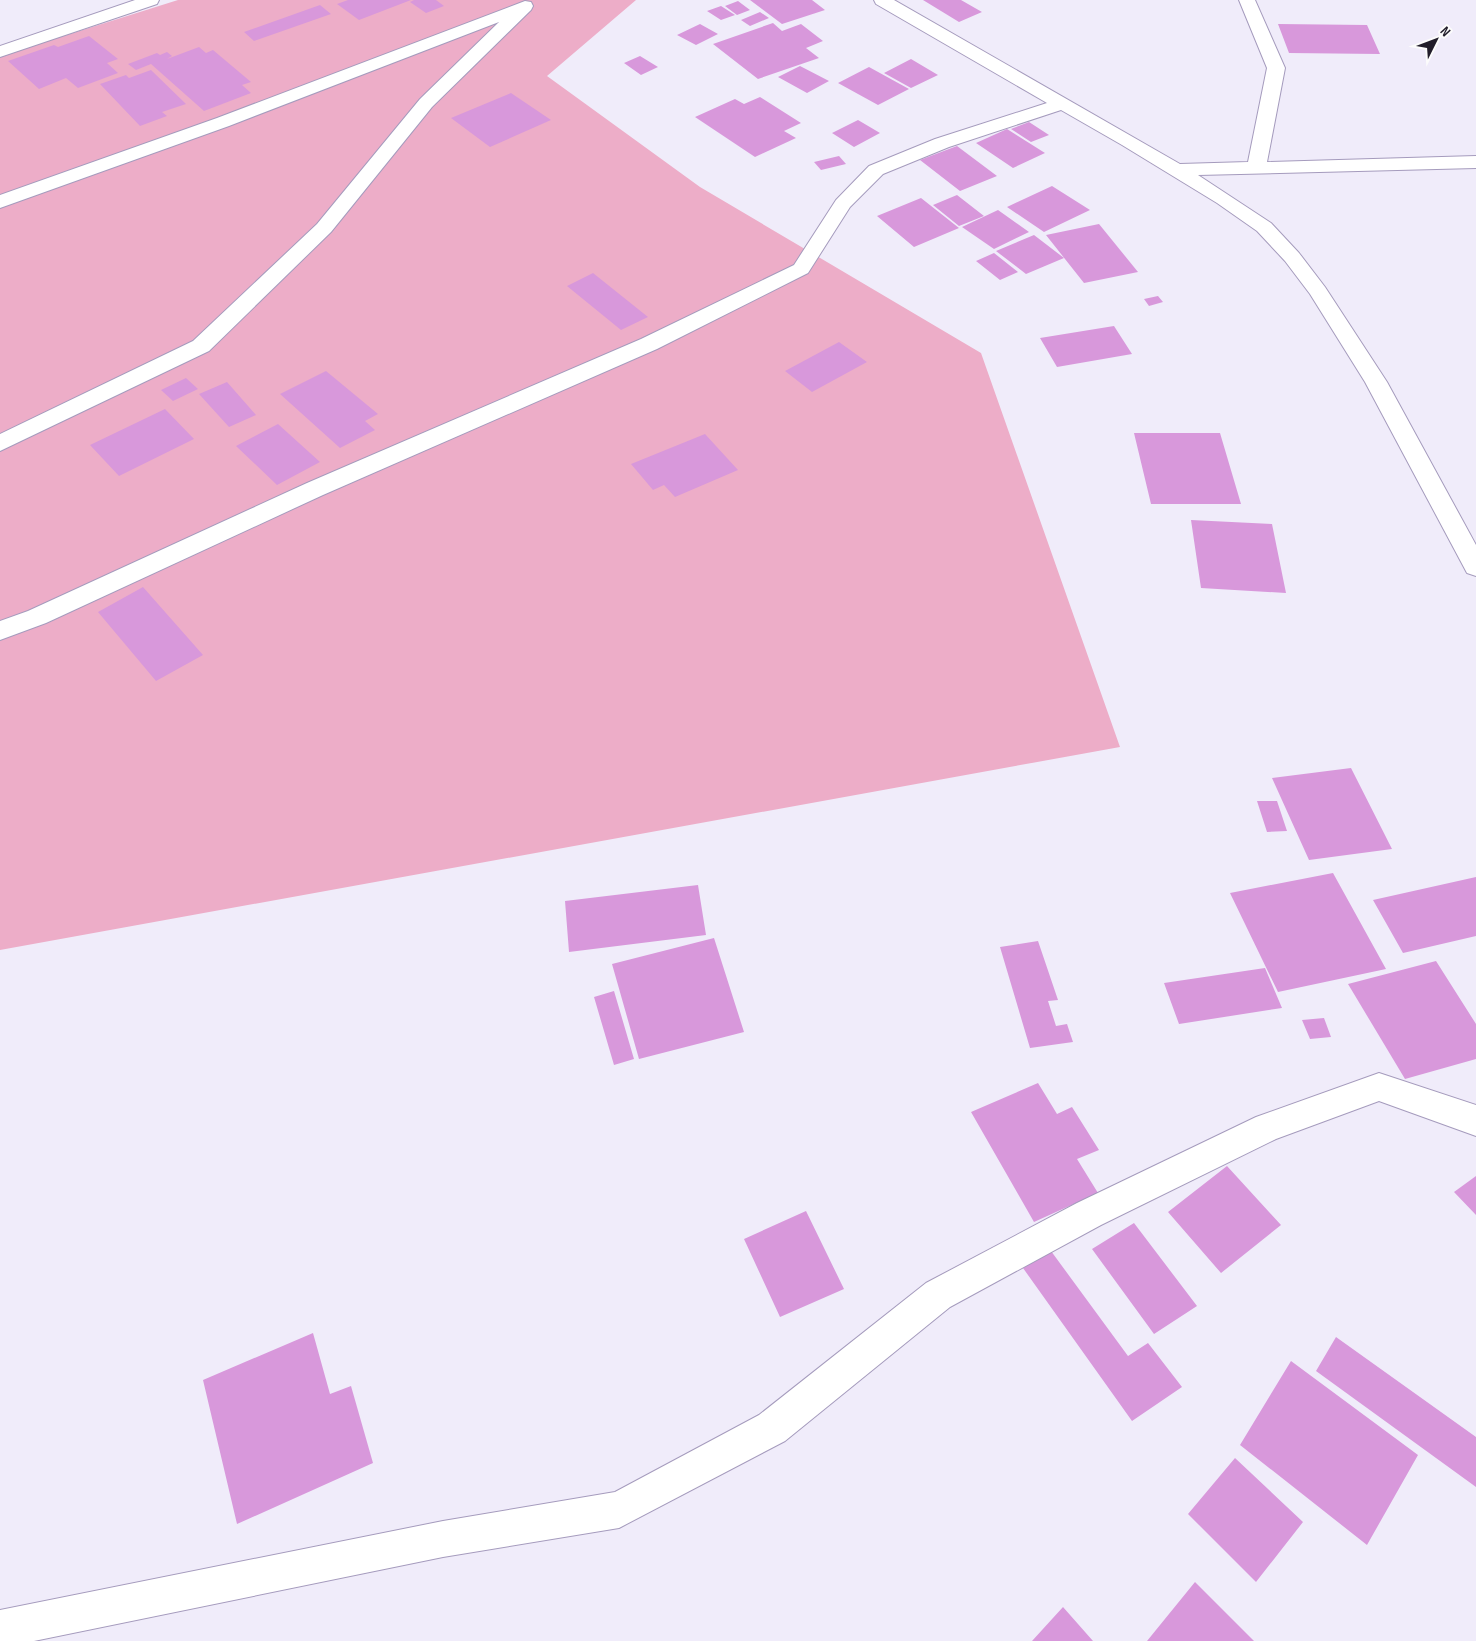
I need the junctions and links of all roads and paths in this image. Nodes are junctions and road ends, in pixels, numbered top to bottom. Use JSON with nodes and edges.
{"nodes":[{"id":1,"x":151,"y":0,"type":"edge"},
{"id":2,"x":882,"y":0,"type":"edge"},
{"id":3,"x":1247,"y":0,"type":"edge"},
{"id":4,"x":533,"y":3,"type":"edge"},
{"id":5,"x":0,"y":52,"type":"edge"},
{"id":6,"x":1062,"y":104,"type":"junction"},
{"id":7,"x":1476,"y":162,"type":"edge"},
{"id":8,"x":1256,"y":168,"type":"junction"},
{"id":9,"x":1177,"y":170,"type":"junction"},
{"id":10,"x":0,"y":202,"type":"edge"},
{"id":11,"x":0,"y":443,"type":"edge"},
{"id":12,"x":1476,"y":567,"type":"edge"},
{"id":13,"x":0,"y":632,"type":"edge"},
{"id":14,"x":1476,"y":1121,"type":"edge"},
{"id":15,"x":0,"y":1629,"type":"edge"}],
"edges":[{"from":1,"to":5,"type":"street"},
{"from":2,"to":6,"type":"street"},
{"from":3,"to":8,"type":"street"},
{"from":4,"to":10,"type":"street"},
{"from":4,"to":11,"type":"street"},
{"from":6,"to":9,"type":"street"},
{"from":6,"to":13,"type":"street"},
{"from":7,"to":8,"type":"street"},
{"from":8,"to":9,"type":"street"},
{"from":9,"to":12,"type":"street"},
{"from":14,"to":15,"type":"street"}]}
